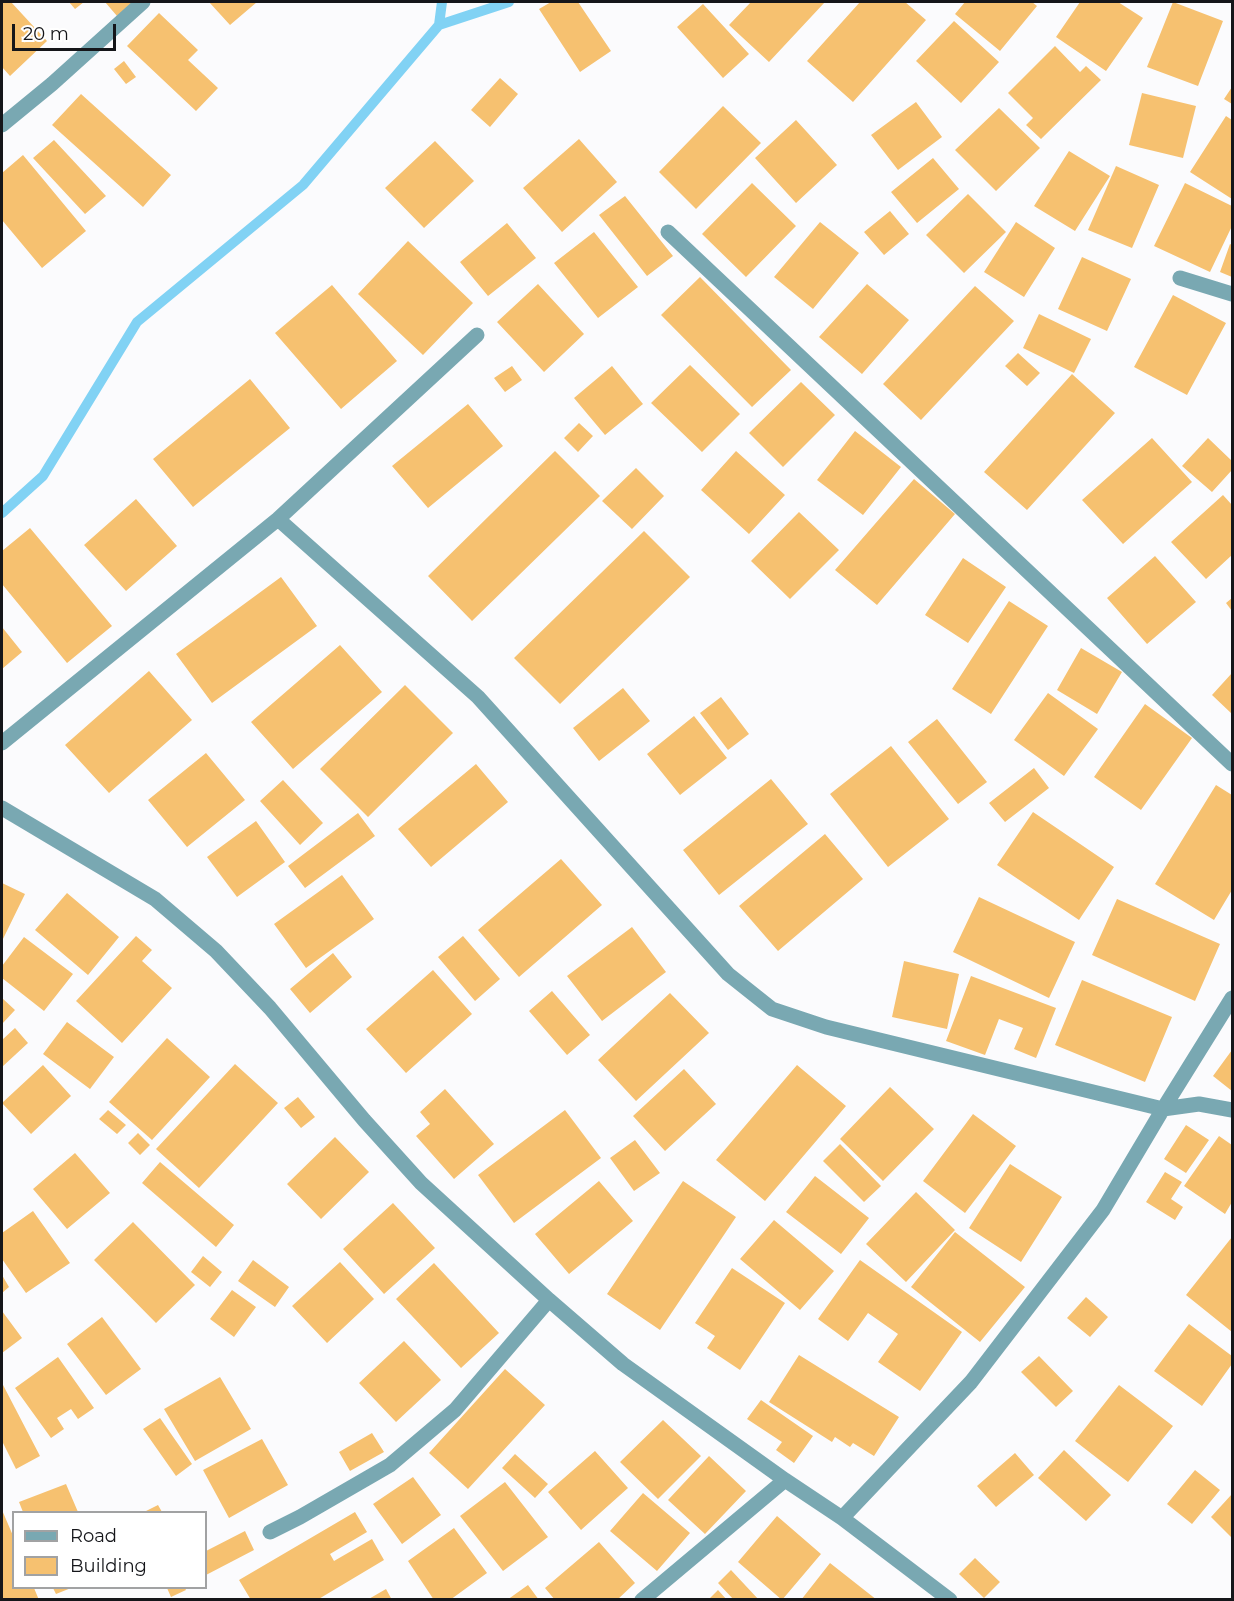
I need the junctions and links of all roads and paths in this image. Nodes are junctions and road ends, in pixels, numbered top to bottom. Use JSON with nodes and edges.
{"nodes":[{"id":1,"x":142,"y":2,"type":"edge"},
{"id":2,"x":2,"y":125,"type":"edge"},
{"id":3,"x":668,"y":232,"type":"dead end"},
{"id":4,"x":1179,"y":278,"type":"dead end"},
{"id":5,"x":1233,"y":294,"type":"edge"},
{"id":6,"x":477,"y":335,"type":"dead end"},
{"id":7,"x":278,"y":519,"type":"junction"},
{"id":8,"x":2,"y":743,"type":"edge"},
{"id":9,"x":1233,"y":764,"type":"edge"},
{"id":10,"x":2,"y":808,"type":"edge"},
{"id":11,"x":1233,"y":998,"type":"edge"},
{"id":12,"x":1163,"y":1109,"type":"junction"},
{"id":13,"x":1233,"y":1110,"type":"edge"},
{"id":14,"x":549,"y":1300,"type":"junction"},
{"id":15,"x":785,"y":1480,"type":"junction"},
{"id":16,"x":842,"y":1518,"type":"junction"},
{"id":17,"x":270,"y":1532,"type":"dead end"},
{"id":18,"x":642,"y":1599,"type":"edge"},
{"id":19,"x":950,"y":1599,"type":"edge"}],
"edges":[{"from":1,"to":2,"type":"street"},
{"from":3,"to":9,"type":"street"},
{"from":4,"to":5,"type":"street"},
{"from":6,"to":7,"type":"street"},
{"from":7,"to":8,"type":"street"},
{"from":7,"to":12,"type":"street"},
{"from":10,"to":14,"type":"street"},
{"from":11,"to":12,"type":"street"},
{"from":12,"to":13,"type":"street"},
{"from":12,"to":16,"type":"street"},
{"from":14,"to":15,"type":"street"},
{"from":14,"to":17,"type":"street"},
{"from":15,"to":16,"type":"street"},
{"from":15,"to":18,"type":"street"},
{"from":16,"to":19,"type":"street"}]}
